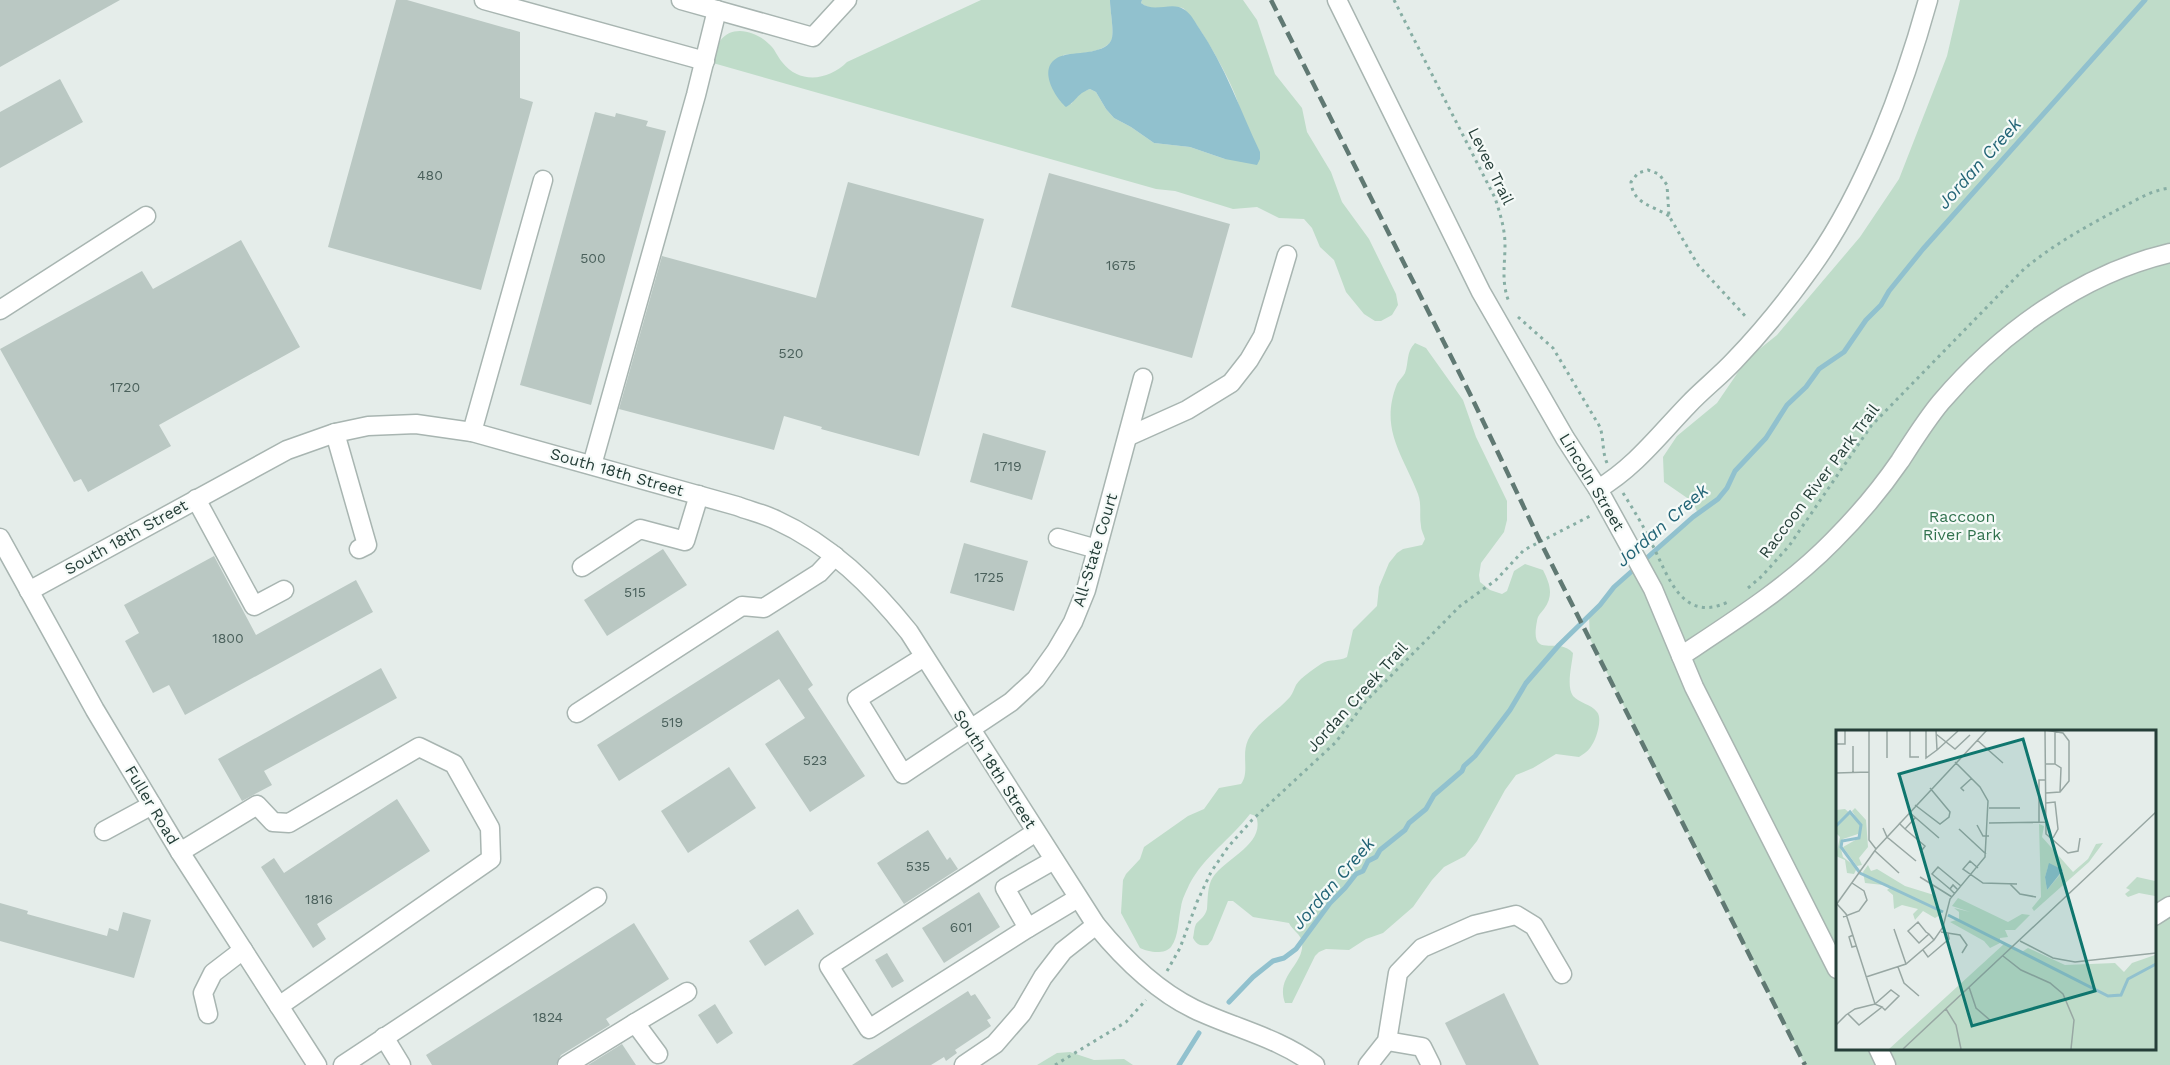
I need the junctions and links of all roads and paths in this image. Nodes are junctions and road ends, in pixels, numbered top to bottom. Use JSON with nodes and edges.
{"nodes":[{"id":1,"x":484,"y":0,"type":"edge"},
{"id":2,"x":681,"y":0,"type":"edge"},
{"id":3,"x":847,"y":0,"type":"edge"},
{"id":4,"x":1336,"y":0,"type":"edge"},
{"id":5,"x":1394,"y":0,"type":"edge"},
{"id":6,"x":1928,"y":0,"type":"edge"},
{"id":7,"x":717,"y":10,"type":"junction"},
{"id":8,"x":705,"y":61,"type":"junction"},
{"id":9,"x":543,"y":180,"type":"dead end"},
{"id":10,"x":2170,"y":188,"type":"edge"},
{"id":11,"x":146,"y":216,"type":"dead end"},
{"id":12,"x":1669,"y":216,"type":"junction"},
{"id":13,"x":2170,"y":253,"type":"edge"},
{"id":14,"x":1287,"y":255,"type":"dead end"},
{"id":15,"x":0,"y":310,"type":"edge"},
{"id":16,"x":1512,"y":310,"type":"dead end"},
{"id":17,"x":1516,"y":316,"type":"dead end"},
{"id":18,"x":1760,"y":331,"type":"junction"},
{"id":19,"x":1143,"y":378,"type":"dead end"},
{"id":20,"x":472,"y":432,"type":"junction"},
{"id":21,"x":335,"y":433,"type":"junction"},
{"id":22,"x":1129,"y":436,"type":"junction"},
{"id":23,"x":592,"y":465,"type":"junction"},
{"id":24,"x":1608,"y":467,"type":"dead end"},
{"id":25,"x":1599,"y":489,"type":"junction"},
{"id":26,"x":699,"y":495,"type":"junction"},
{"id":27,"x":1625,"y":496,"type":"dead end"},
{"id":28,"x":196,"y":499,"type":"junction"},
{"id":29,"x":1599,"y":511,"type":"dead end"},
{"id":30,"x":0,"y":538,"type":"edge"},
{"id":31,"x":1058,"y":538,"type":"dead end"},
{"id":32,"x":359,"y":549,"type":"dead end"},
{"id":33,"x":1097,"y":549,"type":"junction"},
{"id":34,"x":835,"y":556,"type":"junction"},
{"id":35,"x":582,"y":567,"type":"dead end"},
{"id":36,"x":1746,"y":589,"type":"dead end"},
{"id":37,"x":284,"y":590,"type":"dead end"},
{"id":38,"x":29,"y":591,"type":"junction"},
{"id":39,"x":1732,"y":600,"type":"dead end"},
{"id":40,"x":1681,"y":656,"type":"junction"},
{"id":41,"x":924,"y":657,"type":"junction"},
{"id":42,"x":577,"y":713,"type":"dead end"},
{"id":43,"x":970,"y":730,"type":"junction"},
{"id":44,"x":152,"y":805,"type":"junction"},
{"id":45,"x":104,"y":831,"type":"dead end"},
{"id":46,"x":1036,"y":832,"type":"junction"},
{"id":47,"x":180,"y":852,"type":"junction"},
{"id":48,"x":1054,"y":860,"type":"junction"},
{"id":49,"x":597,"y":897,"type":"dead end"},
{"id":50,"x":1078,"y":898,"type":"junction"},
{"id":51,"x":2170,"y":906,"type":"edge"},
{"id":52,"x":2155,"y":915,"type":"edge"},
{"id":53,"x":1096,"y":925,"type":"junction"},
{"id":54,"x":1028,"y":928,"type":"junction"},
{"id":55,"x":243,"y":950,"type":"junction"},
{"id":56,"x":1836,"y":967,"type":"edge"},
{"id":57,"x":1562,"y":974,"type":"dead end"},
{"id":58,"x":1164,"y":975,"type":"dead end"},
{"id":59,"x":687,"y":992,"type":"dead end"},
{"id":60,"x":1149,"y":995,"type":"dead end"},
{"id":61,"x":279,"y":1006,"type":"junction"},
{"id":62,"x":208,"y":1014,"type":"dead end"},
{"id":63,"x":635,"y":1023,"type":"junction"},
{"id":64,"x":384,"y":1037,"type":"junction"},
{"id":65,"x":1388,"y":1041,"type":"junction"},
{"id":66,"x":1879,"y":1050,"type":"edge"},
{"id":67,"x":658,"y":1054,"type":"dead end"},
{"id":68,"x":317,"y":1065,"type":"edge"},
{"id":69,"x":342,"y":1065,"type":"edge"},
{"id":70,"x":401,"y":1065,"type":"edge"},
{"id":71,"x":567,"y":1065,"type":"edge"},
{"id":72,"x":964,"y":1065,"type":"edge"},
{"id":73,"x":1055,"y":1065,"type":"edge"},
{"id":74,"x":1316,"y":1065,"type":"edge"},
{"id":75,"x":1368,"y":1065,"type":"edge"},
{"id":76,"x":1431,"y":1065,"type":"edge"},
{"id":77,"x":1886,"y":1065,"type":"edge"}],
"edges":[{"from":1,"to":8,"type":"street"},
{"from":2,"to":7,"type":"street"},
{"from":3,"to":7,"type":"street"},
{"from":4,"to":25,"type":"street","name":"Lincoln Street"},
{"from":5,"to":16,"type":"path","name":"Levee Trail"},
{"from":6,"to":18,"type":"street"},
{"from":7,"to":8,"type":"street"},
{"from":8,"to":23,"type":"street"},
{"from":9,"to":20,"type":"street"},
{"from":10,"to":36,"type":"path","name":"Raccoon River Park Trail"},
{"from":11,"to":15,"type":"street"},
{"from":12,"to":12,"type":"path"},
{"from":12,"to":18,"type":"path"},
{"from":13,"to":40,"type":"street"},
{"from":14,"to":22,"type":"street"},
{"from":17,"to":24,"type":"path"},
{"from":18,"to":25,"type":"street"},
{"from":19,"to":22,"type":"street","name":"All-State Court"},
{"from":20,"to":21,"type":"street","name":"South 18th Street"},
{"from":20,"to":23,"type":"street","name":"South 18th Street"},
{"from":21,"to":28,"type":"street","name":"South 18th Street"},
{"from":21,"to":32,"type":"street"},
{"from":22,"to":33,"type":"street","name":"All-State Court"},
{"from":23,"to":26,"type":"street","name":"South 18th Street"},
{"from":25,"to":40,"type":"street","name":"Lincoln Street"},
{"from":26,"to":34,"type":"street","name":"South 18th Street"},
{"from":26,"to":35,"type":"street"},
{"from":27,"to":39,"type":"path"},
{"from":28,"to":37,"type":"street"},
{"from":28,"to":38,"type":"street","name":"South 18th Street"},
{"from":29,"to":58,"type":"path","name":"Jordan Creek Trail"},
{"from":30,"to":38,"type":"street","name":"Fuller Road"},
{"from":31,"to":33,"type":"street"},
{"from":33,"to":43,"type":"street","name":"All-State Court"},
{"from":34,"to":41,"type":"street","name":"South 18th Street"},
{"from":34,"to":42,"type":"street"},
{"from":38,"to":44,"type":"street","name":"Fuller Road"},
{"from":40,"to":56,"type":"street","name":"Lincoln Street"},
{"from":41,"to":43,"type":"street","name":"South 18th Street"},
{"from":41,"to":43,"type":"street","name":"All-State Court"},
{"from":43,"to":46,"type":"street","name":"South 18th Street"},
{"from":44,"to":45,"type":"street"},
{"from":44,"to":47,"type":"street","name":"Fuller Road"},
{"from":46,"to":48,"type":"street","name":"South 18th Street"},
{"from":46,"to":54,"type":"street"},
{"from":47,"to":55,"type":"street","name":"Fuller Road"},
{"from":47,"to":61,"type":"street"},
{"from":48,"to":50,"type":"street","name":"South 18th Street"},
{"from":48,"to":54,"type":"street"},
{"from":49,"to":64,"type":"street"},
{"from":50,"to":53,"type":"street","name":"South 18th Street"},
{"from":50,"to":54,"type":"street"},
{"from":51,"to":52,"type":"street"},
{"from":53,"to":72,"type":"street"},
{"from":53,"to":74,"type":"street","name":"South 18th Street"},
{"from":55,"to":61,"type":"street","name":"Fuller Road"},
{"from":55,"to":62,"type":"street"},
{"from":57,"to":65,"type":"street"},
{"from":59,"to":63,"type":"street"},
{"from":60,"to":73,"type":"path"},
{"from":61,"to":68,"type":"street","name":"Fuller Road"},
{"from":63,"to":67,"type":"street"},
{"from":63,"to":71,"type":"street"},
{"from":64,"to":69,"type":"street"},
{"from":64,"to":70,"type":"street"},
{"from":65,"to":75,"type":"street"},
{"from":65,"to":76,"type":"street"},
{"from":66,"to":77,"type":"street"}]}
